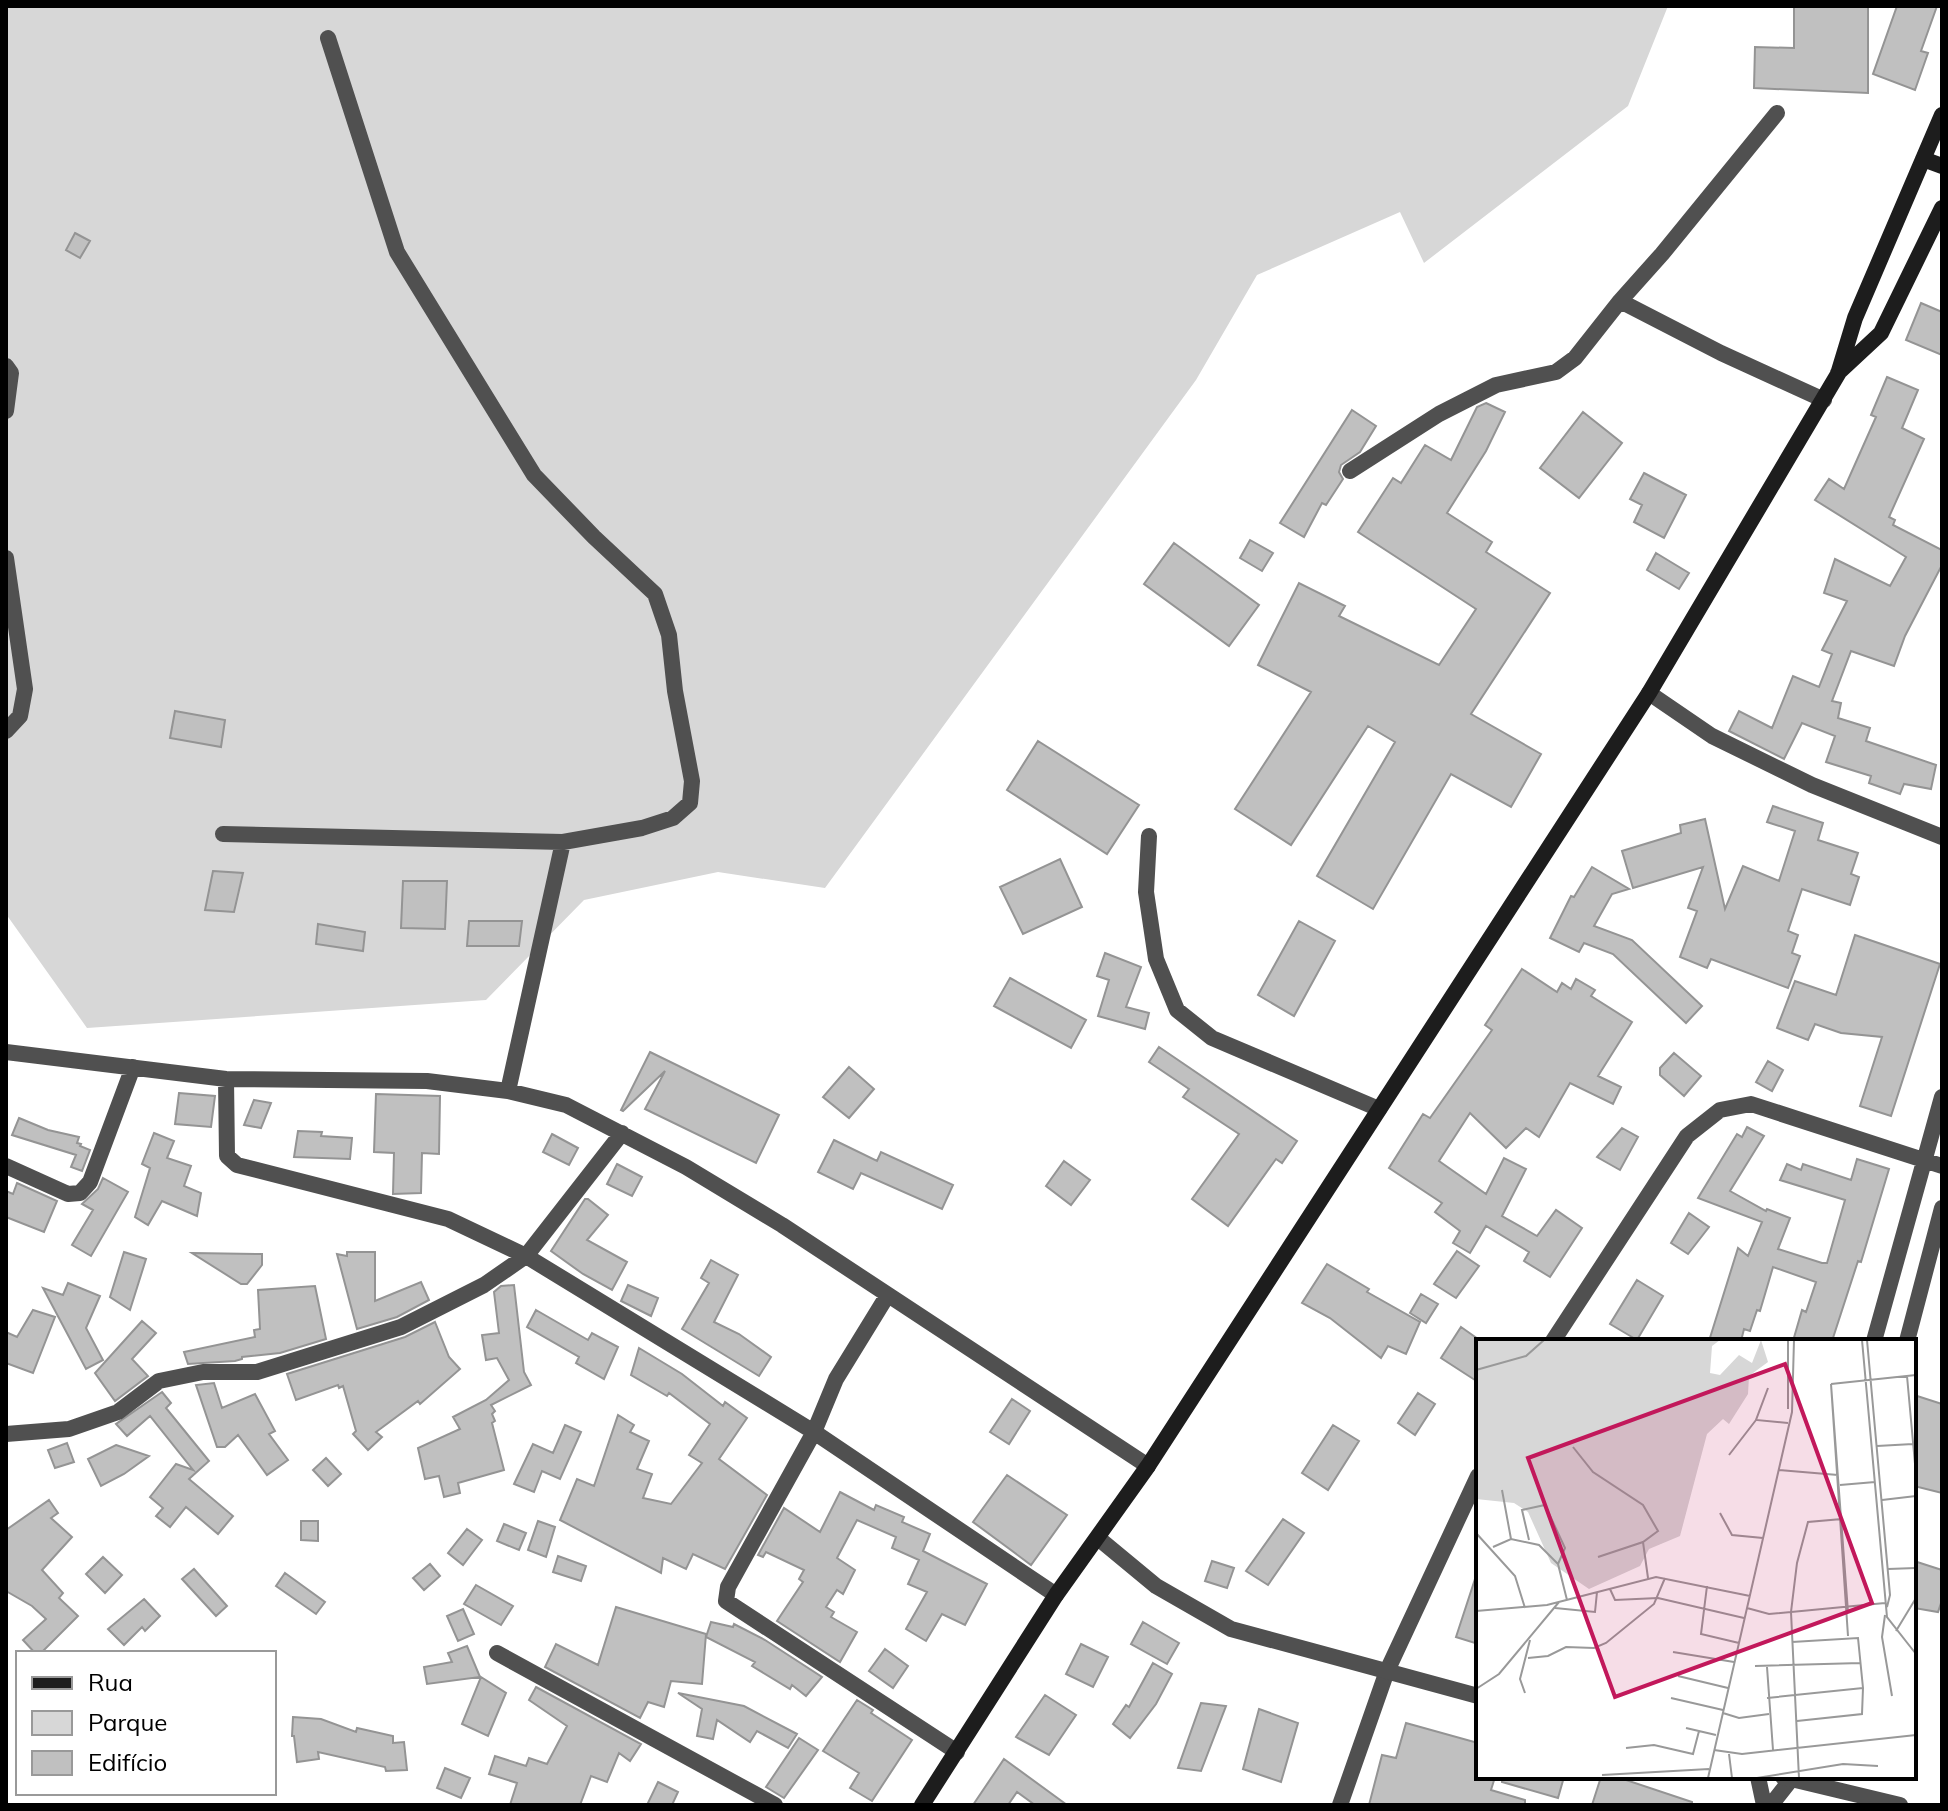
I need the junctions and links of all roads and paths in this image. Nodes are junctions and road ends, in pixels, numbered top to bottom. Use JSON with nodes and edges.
{"nodes":[{"id":1,"x":328,"y":38,"type":"dead end"},
{"id":2,"x":1777,"y":113,"type":"dead end"},
{"id":3,"x":1942,"y":115,"type":"edge"},
{"id":4,"x":1923,"y":159,"type":"junction"},
{"id":5,"x":1942,"y":166,"type":"edge"},
{"id":6,"x":1942,"y":208,"type":"edge"},
{"id":7,"x":1620,"y":301,"type":"junction"},
{"id":8,"x":6,"y":366,"type":"edge"},
{"id":9,"x":1838,"y":374,"type":"junction"},
{"id":10,"x":1824,"y":400,"type":"junction"},
{"id":11,"x":6,"y":411,"type":"edge"},
{"id":12,"x":1350,"y":471,"type":"dead end"},
{"id":13,"x":6,"y":558,"type":"edge"},
{"id":14,"x":1649,"y":693,"type":"junction"},
{"id":15,"x":6,"y":731,"type":"edge"},
{"id":16,"x":223,"y":834,"type":"dead end"},
{"id":17,"x":1149,"y":836,"type":"dead end"},
{"id":18,"x":1942,"y":837,"type":"edge"},
{"id":19,"x":563,"y":842,"type":"junction"},
{"id":20,"x":6,"y":1052,"type":"edge"},
{"id":21,"x":133,"y":1067,"type":"junction"},
{"id":22,"x":226,"y":1079,"type":"junction"},
{"id":23,"x":508,"y":1091,"type":"junction"},
{"id":24,"x":1942,"y":1097,"type":"edge"},
{"id":25,"x":1379,"y":1109,"type":"junction"},
{"id":26,"x":622,"y":1133,"type":"junction"},
{"id":27,"x":1923,"y":1159,"type":"junction"},
{"id":28,"x":6,"y":1166,"type":"edge"},
{"id":29,"x":1942,"y":1166,"type":"edge"},
{"id":30,"x":1942,"y":1208,"type":"edge"},
{"id":31,"x":526,"y":1256,"type":"junction"},
{"id":32,"x":887,"y":1296,"type":"junction"},
{"id":33,"x":1554,"y":1339,"type":"edge"},
{"id":34,"x":1875,"y":1339,"type":"edge"},
{"id":35,"x":1908,"y":1339,"type":"edge"},
{"id":36,"x":814,"y":1432,"type":"junction"},
{"id":37,"x":6,"y":1434,"type":"edge"},
{"id":38,"x":1148,"y":1466,"type":"junction"},
{"id":39,"x":1476,"y":1480,"type":"edge"},
{"id":40,"x":1098,"y":1538,"type":"junction"},
{"id":41,"x":1056,"y":1595,"type":"junction"},
{"id":42,"x":497,"y":1653,"type":"dead end"},
{"id":43,"x":1387,"y":1671,"type":"junction"},
{"id":44,"x":1476,"y":1695,"type":"edge"},
{"id":45,"x":957,"y":1752,"type":"junction"},
{"id":46,"x":1758,"y":1779,"type":"edge"},
{"id":47,"x":1789,"y":1779,"type":"edge"},
{"id":48,"x":1794,"y":1779,"type":"edge"},
{"id":49,"x":775,"y":1805,"type":"edge"},
{"id":50,"x":922,"y":1805,"type":"edge"},
{"id":51,"x":1340,"y":1805,"type":"edge"},
{"id":52,"x":1764,"y":1805,"type":"edge"},
{"id":53,"x":1771,"y":1805,"type":"edge"},
{"id":54,"x":1900,"y":1805,"type":"edge"}],
"edges":[{"from":1,"to":19,"type":"street"},
{"from":2,"to":7,"type":"street"},
{"from":3,"to":4,"type":"main road"},
{"from":4,"to":5,"type":"main road"},
{"from":4,"to":9,"type":"main road"},
{"from":6,"to":9,"type":"main road"},
{"from":7,"to":10,"type":"street"},
{"from":7,"to":12,"type":"street"},
{"from":8,"to":11,"type":"street"},
{"from":9,"to":10,"type":"main road"},
{"from":10,"to":14,"type":"main road"},
{"from":13,"to":15,"type":"street"},
{"from":14,"to":18,"type":"street"},
{"from":14,"to":25,"type":"main road"},
{"from":16,"to":19,"type":"street"},
{"from":17,"to":25,"type":"street"},
{"from":19,"to":23,"type":"street"},
{"from":20,"to":21,"type":"street"},
{"from":21,"to":22,"type":"street"},
{"from":21,"to":28,"type":"street"},
{"from":22,"to":23,"type":"street"},
{"from":22,"to":31,"type":"street"},
{"from":23,"to":26,"type":"street"},
{"from":24,"to":27,"type":"street"},
{"from":25,"to":38,"type":"main road"},
{"from":26,"to":31,"type":"street"},
{"from":26,"to":32,"type":"street"},
{"from":27,"to":29,"type":"street"},
{"from":27,"to":33,"type":"street"},
{"from":27,"to":34,"type":"street"},
{"from":30,"to":35,"type":"street"},
{"from":31,"to":36,"type":"street"},
{"from":31,"to":37,"type":"street"},
{"from":32,"to":36,"type":"street"},
{"from":32,"to":38,"type":"street"},
{"from":36,"to":41,"type":"street"},
{"from":36,"to":45,"type":"street"},
{"from":38,"to":40,"type":"main road"},
{"from":39,"to":43,"type":"street"},
{"from":40,"to":41,"type":"main road"},
{"from":40,"to":43,"type":"street"},
{"from":41,"to":45,"type":"main road"},
{"from":42,"to":49,"type":"street"},
{"from":43,"to":44,"type":"street"},
{"from":43,"to":51,"type":"street"},
{"from":45,"to":50,"type":"main road"},
{"from":46,"to":52,"type":"street"},
{"from":47,"to":53,"type":"street"},
{"from":48,"to":54,"type":"street"}]}
